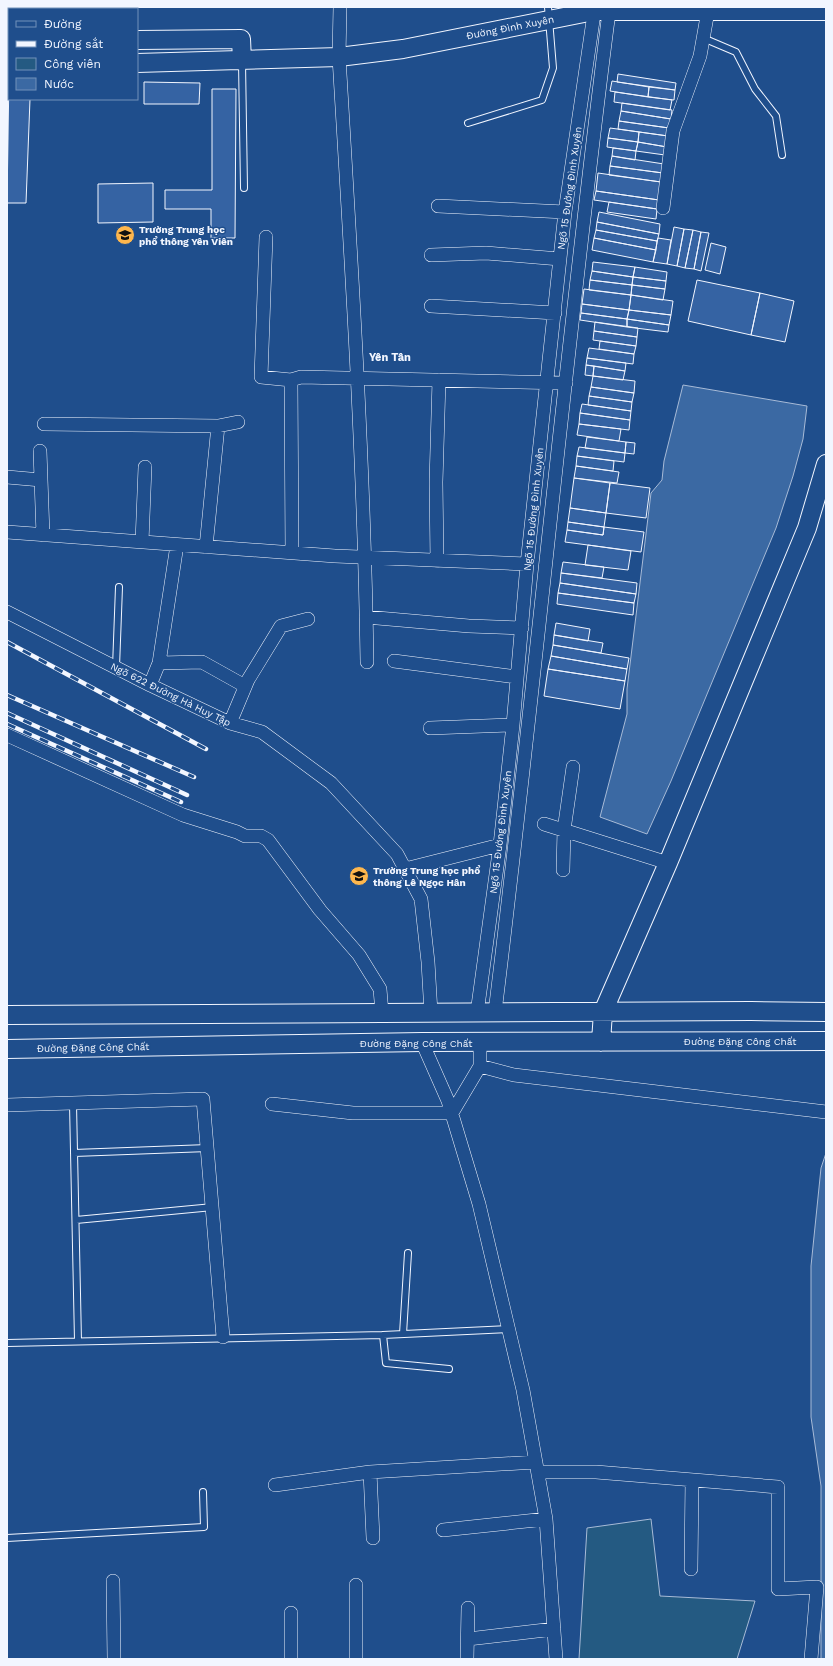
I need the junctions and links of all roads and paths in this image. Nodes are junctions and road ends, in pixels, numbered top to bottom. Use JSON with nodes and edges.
{"nodes":[{"id":1,"x":340,"y":7,"type":"edge"},
{"id":2,"x":674,"y":9,"type":"edge"},
{"id":3,"x":772,"y":9,"type":"edge"},
{"id":4,"x":599,"y":10,"type":"edge"},
{"id":5,"x":708,"y":11,"type":"junction"},
{"id":6,"x":826,"y":11,"type":"edge"},
{"id":7,"x":548,"y":13,"type":"edge"},
{"id":8,"x":703,"y":38,"type":"junction"},
{"id":9,"x":138,"y":40,"type":"edge"},
{"id":10,"x":339,"y":57,"type":"junction"},
{"id":11,"x":242,"y":61,"type":"junction"},
{"id":12,"x":138,"y":63,"type":"edge"},
{"id":13,"x":468,"y":124,"type":"dead end"},
{"id":14,"x":782,"y":156,"type":"dead end"},
{"id":15,"x":244,"y":188,"type":"dead end"},
{"id":16,"x":438,"y":206,"type":"dead end"},
{"id":17,"x":663,"y":208,"type":"dead end"},
{"id":18,"x":565,"y":212,"type":"junction"},
{"id":19,"x":266,"y":237,"type":"dead end"},
{"id":20,"x":431,"y":255,"type":"dead end"},
{"id":21,"x":560,"y":259,"type":"junction"},
{"id":22,"x":431,"y":306,"type":"dead end"},
{"id":23,"x":554,"y":313,"type":"junction"},
{"id":24,"x":358,"y":378,"type":"junction"},
{"id":25,"x":291,"y":380,"type":"junction"},
{"id":26,"x":440,"y":380,"type":"junction"},
{"id":27,"x":546,"y":382,"type":"junction"},
{"id":28,"x":566,"y":383,"type":"junction"},
{"id":29,"x":238,"y":422,"type":"dead end"},
{"id":30,"x":44,"y":424,"type":"dead end"},
{"id":31,"x":218,"y":426,"type":"junction"},
{"id":32,"x":40,"y":451,"type":"dead end"},
{"id":33,"x":826,"y":464,"type":"edge"},
{"id":34,"x":145,"y":467,"type":"dead end"},
{"id":35,"x":7,"y":477,"type":"edge"},
{"id":36,"x":41,"y":480,"type":"junction"},
{"id":37,"x":7,"y":532,"type":"edge"},
{"id":38,"x":43,"y":534,"type":"junction"},
{"id":39,"x":142,"y":542,"type":"junction"},
{"id":40,"x":177,"y":545,"type":"junction"},
{"id":41,"x":206,"y":547,"type":"junction"},
{"id":42,"x":292,"y":553,"type":"junction"},
{"id":43,"x":365,"y":558,"type":"junction"},
{"id":44,"x":437,"y":561,"type":"junction"},
{"id":45,"x":527,"y":564,"type":"junction"},
{"id":46,"x":119,"y":587,"type":"dead end"},
{"id":47,"x":7,"y":612,"type":"edge"},
{"id":48,"x":366,"y":617,"type":"junction"},
{"id":49,"x":308,"y":619,"type":"dead end"},
{"id":50,"x":522,"y":628,"type":"junction"},
{"id":51,"x":394,"y":661,"type":"dead end"},
{"id":52,"x":367,"y":662,"type":"dead end"},
{"id":53,"x":159,"y":663,"type":"junction"},
{"id":54,"x":116,"y":667,"type":"junction"},
{"id":55,"x":517,"y":677,"type":"junction"},
{"id":56,"x":150,"y":685,"type":"junction"},
{"id":57,"x":245,"y":686,"type":"junction"},
{"id":58,"x":516,"y":695,"type":"junction"},
{"id":59,"x":532,"y":697,"type":"junction"},
{"id":60,"x":230,"y":723,"type":"junction"},
{"id":61,"x":513,"y":725,"type":"junction"},
{"id":62,"x":430,"y":728,"type":"dead end"},
{"id":63,"x":7,"y":735,"type":"edge"},
{"id":64,"x":573,"y":767,"type":"dead end"},
{"id":65,"x":544,"y":824,"type":"dead end"},
{"id":66,"x":564,"y":830,"type":"junction"},
{"id":67,"x":500,"y":845,"type":"junction"},
{"id":68,"x":668,"y":863,"type":"junction"},
{"id":69,"x":405,"y":870,"type":"junction"},
{"id":70,"x":563,"y":870,"type":"dead end"},
{"id":71,"x":495,"y":1012,"type":"junction"},
{"id":72,"x":603,"y":1012,"type":"junction"},
{"id":73,"x":826,"y":1012,"type":"edge"},
{"id":74,"x":364,"y":1013,"type":"junction"},
{"id":75,"x":382,"y":1013,"type":"junction"},
{"id":76,"x":432,"y":1013,"type":"junction"},
{"id":77,"x":477,"y":1013,"type":"junction"},
{"id":78,"x":7,"y":1015,"type":"edge"},
{"id":79,"x":422,"y":1042,"type":"junction"},
{"id":80,"x":480,"y":1042,"type":"junction"},
{"id":81,"x":601,"y":1042,"type":"junction"},
{"id":82,"x":826,"y":1042,"type":"edge"},
{"id":83,"x":366,"y":1043,"type":"junction"},
{"id":84,"x":7,"y":1049,"type":"edge"},
{"id":85,"x":480,"y":1066,"type":"junction"},
{"id":86,"x":73,"y":1104,"type":"junction"},
{"id":87,"x":272,"y":1104,"type":"dead end"},
{"id":88,"x":7,"y":1106,"type":"edge"},
{"id":89,"x":826,"y":1112,"type":"edge"},
{"id":90,"x":452,"y":1113,"type":"junction"},
{"id":91,"x":208,"y":1148,"type":"junction"},
{"id":92,"x":74,"y":1153,"type":"junction"},
{"id":93,"x":213,"y":1207,"type":"junction"},
{"id":94,"x":76,"y":1220,"type":"junction"},
{"id":95,"x":408,"y":1253,"type":"dead end"},
{"id":96,"x":509,"y":1329,"type":"junction"},
{"id":97,"x":403,"y":1334,"type":"junction"},
{"id":98,"x":383,"y":1335,"type":"junction"},
{"id":99,"x":224,"y":1337,"type":"junction"},
{"id":100,"x":78,"y":1341,"type":"junction"},
{"id":101,"x":7,"y":1343,"type":"edge"},
{"id":102,"x":449,"y":1370,"type":"dead end"},
{"id":103,"x":537,"y":1467,"type":"junction"},
{"id":104,"x":370,"y":1472,"type":"junction"},
{"id":105,"x":692,"y":1480,"type":"junction"},
{"id":106,"x":274,"y":1484,"type":"dead end"},
{"id":107,"x":203,"y":1492,"type":"dead end"},
{"id":108,"x":546,"y":1519,"type":"junction"},
{"id":109,"x":443,"y":1530,"type":"dead end"},
{"id":110,"x":7,"y":1538,"type":"edge"},
{"id":111,"x":373,"y":1538,"type":"dead end"},
{"id":112,"x":691,"y":1569,"type":"dead end"},
{"id":113,"x":113,"y":1581,"type":"dead end"},
{"id":114,"x":356,"y":1585,"type":"dead end"},
{"id":115,"x":468,"y":1608,"type":"dead end"},
{"id":116,"x":291,"y":1613,"type":"dead end"},
{"id":117,"x":554,"y":1629,"type":"junction"},
{"id":118,"x":468,"y":1639,"type":"junction"},
{"id":119,"x":114,"y":1659,"type":"edge"},
{"id":120,"x":291,"y":1659,"type":"edge"},
{"id":121,"x":356,"y":1659,"type":"edge"},
{"id":122,"x":467,"y":1659,"type":"edge"},
{"id":123,"x":556,"y":1659,"type":"edge"},
{"id":124,"x":811,"y":1659,"type":"edge"}],
"edges":[{"from":1,"to":10,"type":"street"},
{"from":2,"to":4,"type":"main road","name":"Đường Đình Xuyên"},
{"from":2,"to":5,"type":"main road","name":"Đường Đình Xuyên"},
{"from":3,"to":5,"type":"main road","name":"Đường Đình Xuyên"},
{"from":3,"to":6,"type":"main road","name":"Đường Đình Xuyên"},
{"from":4,"to":7,"type":"main road","name":"Đường Đình Xuyên"},
{"from":4,"to":18,"type":"street","name":"Ngõ 15 Đường Đình Xuyên"},
{"from":4,"to":28,"type":"street","name":"Ngõ 15 Đường Đình Xuyên"},
{"from":5,"to":8,"type":"street"},
{"from":7,"to":10,"type":"main road","name":"Đường Đình Xuyên"},
{"from":7,"to":13,"type":"lane"},
{"from":8,"to":14,"type":"lane"},
{"from":8,"to":17,"type":"street"},
{"from":9,"to":11,"type":"main road"},
{"from":10,"to":11,"type":"main road","name":"Đường Đình Xuyên"},
{"from":10,"to":24,"type":"street"},
{"from":11,"to":12,"type":"main road","name":"Đường Đình Xuyên"},
{"from":11,"to":15,"type":"lane"},
{"from":16,"to":18,"type":"street"},
{"from":18,"to":21,"type":"street","name":"Ngõ 15 Đường Đình Xuyên"},
{"from":19,"to":25,"type":"street"},
{"from":20,"to":21,"type":"street"},
{"from":21,"to":23,"type":"street","name":"Ngõ 15 Đường Đình Xuyên"},
{"from":22,"to":23,"type":"street"},
{"from":23,"to":27,"type":"street","name":"Ngõ 15 Đường Đình Xuyên"},
{"from":24,"to":25,"type":"street"},
{"from":24,"to":26,"type":"street"},
{"from":24,"to":43,"type":"street"},
{"from":25,"to":42,"type":"street"},
{"from":26,"to":27,"type":"street"},
{"from":26,"to":44,"type":"street"},
{"from":27,"to":28,"type":"street"},
{"from":27,"to":45,"type":"street","name":"Ngõ 15 Đường Đình Xuyên"},
{"from":28,"to":59,"type":"street","name":"Ngõ 15 Đường Đình Xuyên"},
{"from":29,"to":31,"type":"street"},
{"from":30,"to":31,"type":"street"},
{"from":31,"to":41,"type":"street"},
{"from":32,"to":36,"type":"street"},
{"from":33,"to":68,"type":"main road"},
{"from":34,"to":39,"type":"street"},
{"from":35,"to":36,"type":"street"},
{"from":36,"to":38,"type":"street"},
{"from":37,"to":38,"type":"street"},
{"from":38,"to":39,"type":"street"},
{"from":39,"to":40,"type":"street"},
{"from":40,"to":41,"type":"street"},
{"from":40,"to":53,"type":"street"},
{"from":41,"to":42,"type":"street"},
{"from":42,"to":43,"type":"street"},
{"from":43,"to":44,"type":"street"},
{"from":43,"to":48,"type":"street"},
{"from":44,"to":45,"type":"street"},
{"from":45,"to":50,"type":"street","name":"Ngõ 15 Đường Đình Xuyên"},
{"from":46,"to":54,"type":"lane"},
{"from":47,"to":54,"type":"street","name":"Ngõ 622 Đường Hà Huy Tập"},
{"from":48,"to":50,"type":"street"},
{"from":48,"to":52,"type":"street"},
{"from":49,"to":57,"type":"street"},
{"from":50,"to":55,"type":"street","name":"Ngõ 15 Đường Đình Xuyên"},
{"from":51,"to":55,"type":"street"},
{"from":53,"to":56,"type":"street"},
{"from":53,"to":57,"type":"street"},
{"from":54,"to":56,"type":"street","name":"Ngõ 622 Đường Hà Huy Tập"},
{"from":55,"to":58,"type":"street","name":"Ngõ 15 Đường Đình Xuyên"},
{"from":56,"to":60,"type":"street","name":"Ngõ 622 Đường Hà Huy Tập"},
{"from":57,"to":60,"type":"street"},
{"from":58,"to":59,"type":"street"},
{"from":58,"to":61,"type":"street","name":"Ngõ 15 Đường Đình Xuyên"},
{"from":59,"to":71,"type":"street","name":"Ngõ 15 Đường Đình Xuyên"},
{"from":60,"to":69,"type":"street","name":"Ngõ 622 Đường Hà Huy Tập"},
{"from":61,"to":62,"type":"street"},
{"from":61,"to":67,"type":"street","name":"Ngõ 15 Đường Đình Xuyên"},
{"from":63,"to":75,"type":"street"},
{"from":64,"to":66,"type":"street"},
{"from":65,"to":66,"type":"street"},
{"from":66,"to":68,"type":"street"},
{"from":66,"to":70,"type":"street"},
{"from":67,"to":69,"type":"street"},
{"from":67,"to":77,"type":"street","name":"Ngõ 15 Đường Đình Xuyên"},
{"from":68,"to":72,"type":"main road"},
{"from":69,"to":76,"type":"street","name":"Ngõ 622 Đường Hà Huy Tập"},
{"from":71,"to":72,"type":"main road"},
{"from":71,"to":77,"type":"main road"},
{"from":72,"to":73,"type":"main road"},
{"from":72,"to":81,"type":"main road"},
{"from":74,"to":75,"type":"main road"},
{"from":74,"to":78,"type":"main road"},
{"from":74,"to":83,"type":"main road"},
{"from":75,"to":76,"type":"main road"},
{"from":76,"to":77,"type":"main road"},
{"from":79,"to":80,"type":"main road","name":"Đường Đặng Công Chất"},
{"from":79,"to":83,"type":"main road","name":"Đường Đặng Công Chất"},
{"from":79,"to":90,"type":"street"},
{"from":80,"to":81,"type":"main road","name":"Đường Đặng Công Chất"},
{"from":80,"to":85,"type":"street"},
{"from":81,"to":82,"type":"main road","name":"Đường Đặng Công Chất"},
{"from":83,"to":84,"type":"main road","name":"Đường Đặng Công Chất"},
{"from":85,"to":89,"type":"street"},
{"from":85,"to":90,"type":"street"},
{"from":86,"to":88,"type":"street"},
{"from":86,"to":91,"type":"street"},
{"from":86,"to":92,"type":"lane"},
{"from":87,"to":90,"type":"street"},
{"from":90,"to":96,"type":"street"},
{"from":91,"to":92,"type":"lane"},
{"from":91,"to":93,"type":"street"},
{"from":92,"to":94,"type":"lane"},
{"from":93,"to":94,"type":"lane"},
{"from":93,"to":99,"type":"street"},
{"from":94,"to":100,"type":"lane"},
{"from":95,"to":97,"type":"lane"},
{"from":96,"to":97,"type":"lane"},
{"from":96,"to":103,"type":"street"},
{"from":97,"to":98,"type":"lane"},
{"from":98,"to":99,"type":"lane"},
{"from":98,"to":102,"type":"lane"},
{"from":99,"to":100,"type":"lane"},
{"from":100,"to":101,"type":"lane"},
{"from":103,"to":104,"type":"street"},
{"from":103,"to":105,"type":"street"},
{"from":103,"to":108,"type":"street"},
{"from":104,"to":106,"type":"street"},
{"from":104,"to":111,"type":"street"},
{"from":105,"to":112,"type":"street"},
{"from":105,"to":124,"type":"street"},
{"from":107,"to":110,"type":"lane"},
{"from":108,"to":109,"type":"street"},
{"from":108,"to":117,"type":"street"},
{"from":113,"to":119,"type":"street"},
{"from":114,"to":121,"type":"street"},
{"from":115,"to":118,"type":"street"},
{"from":116,"to":120,"type":"street"},
{"from":117,"to":118,"type":"street"},
{"from":117,"to":123,"type":"street"},
{"from":118,"to":122,"type":"street"}]}
